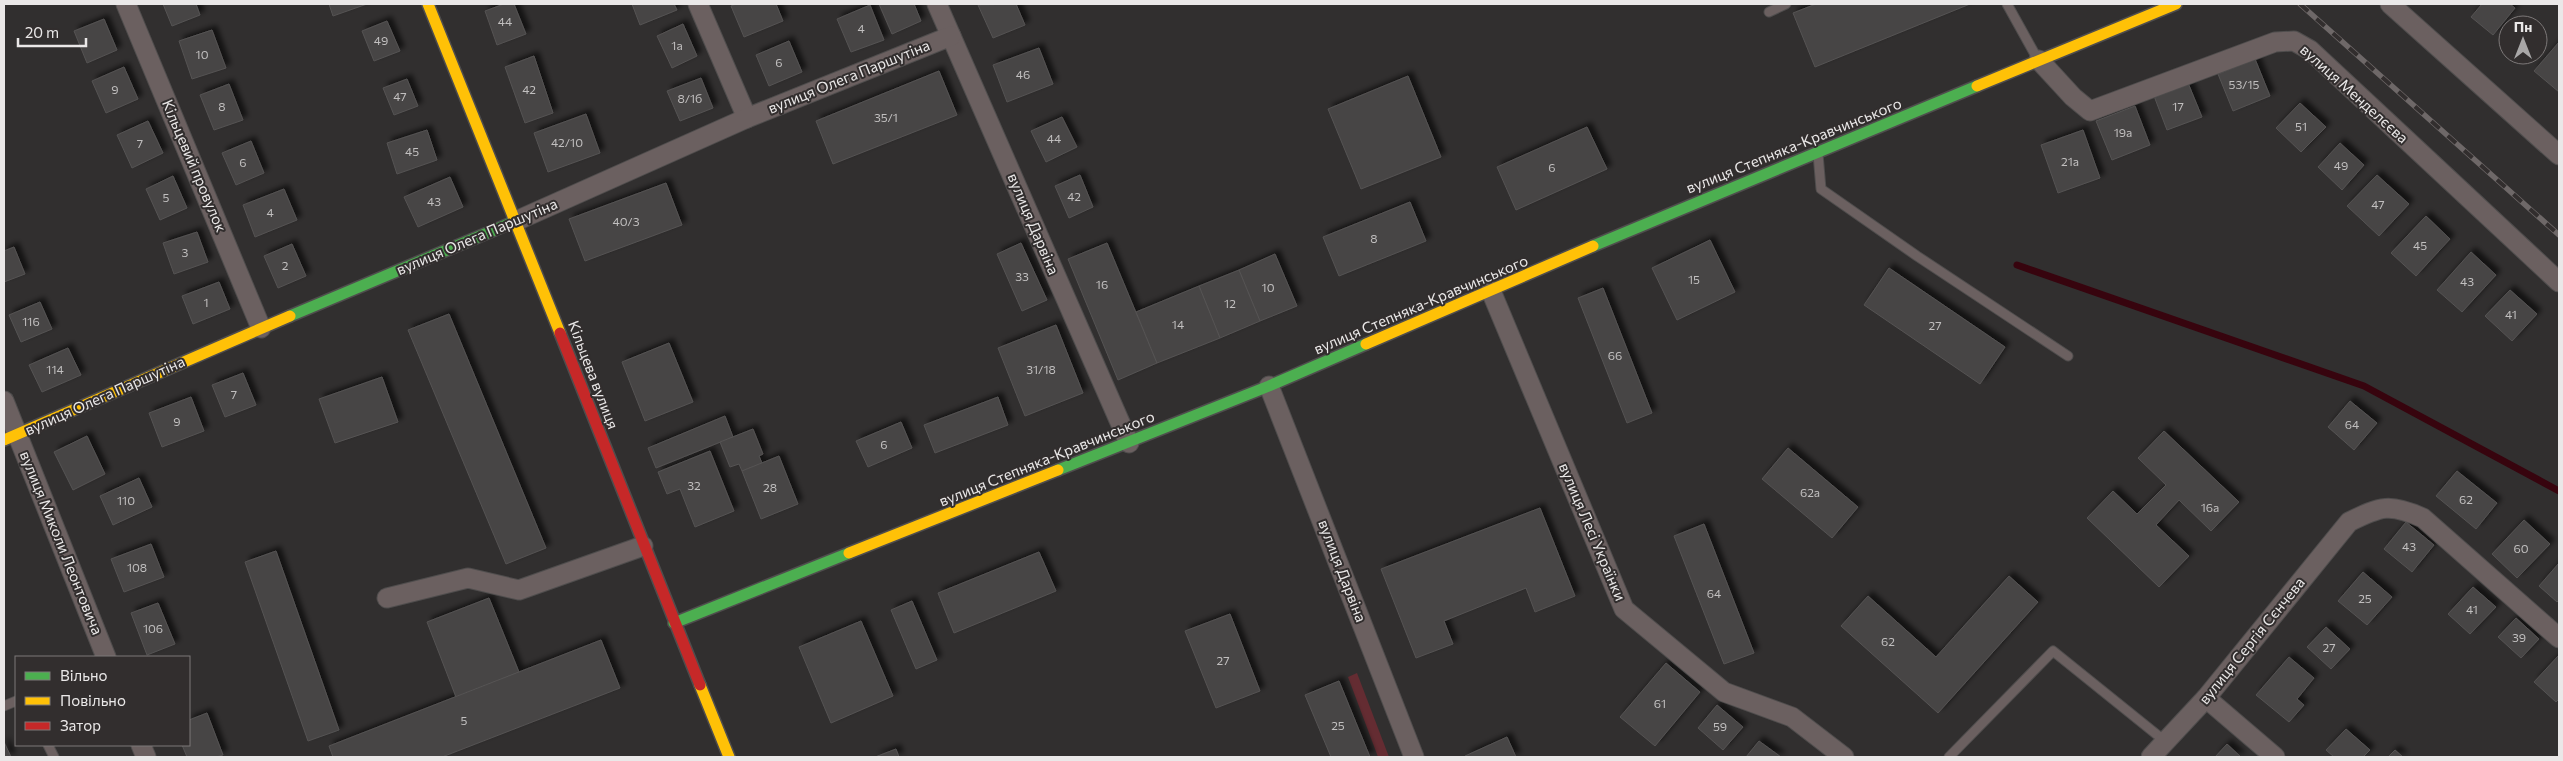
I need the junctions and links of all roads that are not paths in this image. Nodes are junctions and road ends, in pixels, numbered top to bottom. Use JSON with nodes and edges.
{"nodes":[{"id":1,"x":126,"y":4,"type":"edge"},
{"id":2,"x":428,"y":4,"type":"edge"},
{"id":3,"x":698,"y":4,"type":"edge"},
{"id":4,"x":938,"y":4,"type":"edge"},
{"id":5,"x":1786,"y":4,"type":"edge"},
{"id":6,"x":2007,"y":4,"type":"edge"},
{"id":7,"x":2176,"y":4,"type":"edge"},
{"id":8,"x":2390,"y":4,"type":"edge"},
{"id":9,"x":1769,"y":12,"type":"dead end"},
{"id":10,"x":951,"y":36,"type":"junction"},
{"id":11,"x":2039,"y":60,"type":"junction"},
{"id":12,"x":747,"y":118,"type":"junction"},
{"id":13,"x":1818,"y":154,"type":"junction"},
{"id":14,"x":2559,"y":155,"type":"edge"},
{"id":15,"x":516,"y":221,"type":"junction"},
{"id":16,"x":2559,"y":282,"type":"edge"},
{"id":17,"x":1491,"y":291,"type":"junction"},
{"id":18,"x":261,"y":328,"type":"junction"},
{"id":19,"x":2068,"y":356,"type":"dead end"},
{"id":20,"x":1269,"y":386,"type":"junction"},
{"id":21,"x":4,"y":401,"type":"edge"},
{"id":22,"x":11,"y":437,"type":"edge"},
{"id":23,"x":1129,"y":443,"type":"junction"},
{"id":24,"x":644,"y":546,"type":"junction"},
{"id":25,"x":387,"y":598,"type":"dead end"},
{"id":26,"x":674,"y":623,"type":"junction"},
{"id":27,"x":2559,"y":638,"type":"edge"},
{"id":28,"x":106,"y":656,"type":"edge"},
{"id":29,"x":2206,"y":698,"type":"junction"},
{"id":30,"x":2166,"y":742,"type":"junction"},
{"id":31,"x":729,"y":757,"type":"edge"},
{"id":32,"x":1414,"y":757,"type":"edge"},
{"id":33,"x":1844,"y":757,"type":"edge"},
{"id":34,"x":1949,"y":757,"type":"edge"},
{"id":35,"x":2151,"y":757,"type":"edge"},
{"id":36,"x":2275,"y":757,"type":"edge"}],
"edges":[{"from":1,"to":18,"type":"street","name":"Кільцевий провулок"},
{"from":2,"to":15,"type":"main road","name":"Кільцева вулиця"},
{"from":3,"to":12,"type":"street"},
{"from":4,"to":10,"type":"street","name":"вулиця Дарвіна"},
{"from":5,"to":9,"type":"lane"},
{"from":6,"to":11,"type":"lane"},
{"from":7,"to":11,"type":"main road","name":"вулиця Степняка-Кравчинського"},
{"from":8,"to":14,"type":"street"},
{"from":10,"to":12,"type":"street","name":"вулиця Олега Паршутіна"},
{"from":10,"to":23,"type":"street","name":"вулиця Дарвіна"},
{"from":11,"to":13,"type":"main road","name":"вулиця Степняка-Кравчинського"},
{"from":11,"to":16,"type":"street","name":"вулиця Менделєєва"},
{"from":12,"to":15,"type":"street","name":"вулиця Олега Паршутіна"},
{"from":13,"to":17,"type":"main road","name":"вулиця Степняка-Кравчинського"},
{"from":13,"to":19,"type":"lane"},
{"from":15,"to":18,"type":"main road","name":"вулиця Олега Паршутіна"},
{"from":15,"to":24,"type":"main road","name":"Кільцева вулиця"},
{"from":17,"to":20,"type":"main road","name":"вулиця Степняка-Кравчинського"},
{"from":17,"to":33,"type":"street","name":"вулиця Лесі Українки"},
{"from":18,"to":22,"type":"main road","name":"вулиця Олега Паршутіна"},
{"from":20,"to":23,"type":"main road","name":"вулиця Степняка-Кравчинського"},
{"from":20,"to":32,"type":"street","name":"вулиця Дарвіна"},
{"from":21,"to":22,"type":"street","name":"вулиця Миколи Леонтовича"},
{"from":22,"to":28,"type":"street","name":"вулиця Миколи Леонтовича"},
{"from":23,"to":26,"type":"main road","name":"вулиця Степняка-Кравчинського"},
{"from":24,"to":25,"type":"street"},
{"from":24,"to":26,"type":"main road","name":"Кільцева вулиця"},
{"from":26,"to":31,"type":"main road","name":"Кільцева вулиця"},
{"from":27,"to":29,"type":"street","name":"вулиця Сергія Сєнчева"},
{"from":29,"to":30,"type":"street","name":"вулиця Сергія Сєнчева"},
{"from":29,"to":36,"type":"street"},
{"from":30,"to":34,"type":"lane"},
{"from":30,"to":35,"type":"street","name":"вулиця Сергія Сєнчева"}]}
